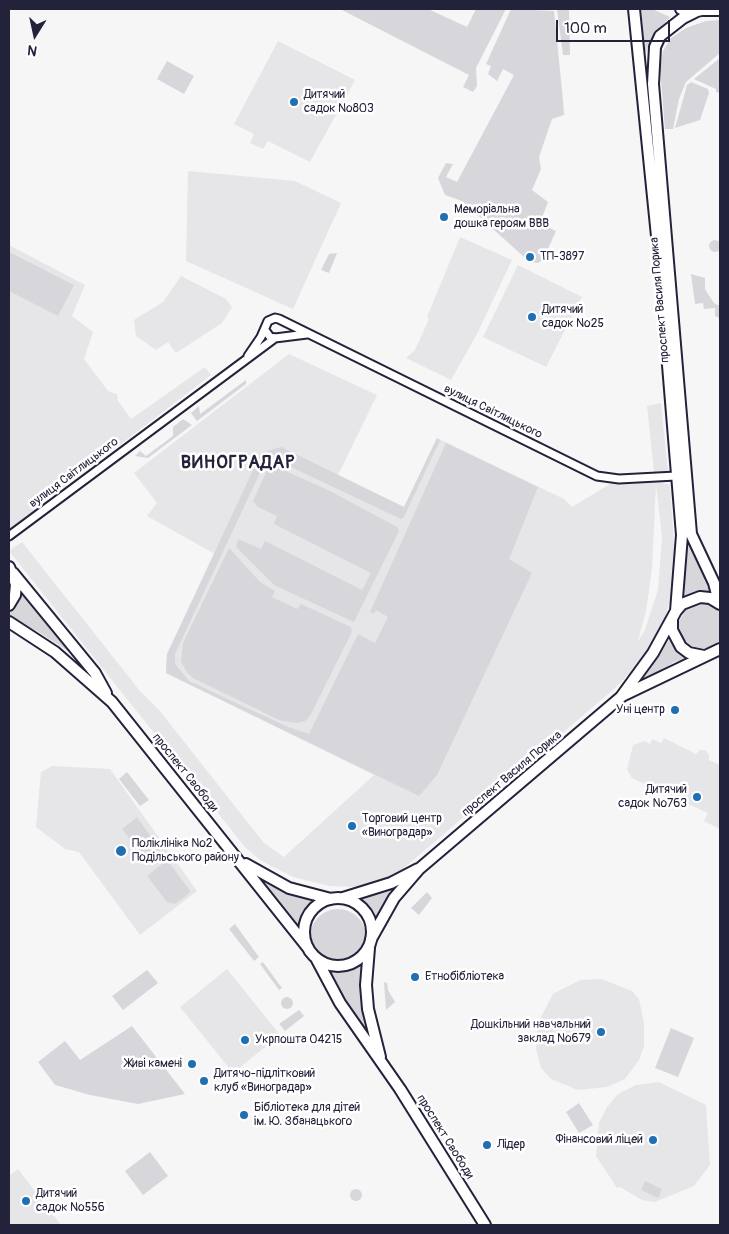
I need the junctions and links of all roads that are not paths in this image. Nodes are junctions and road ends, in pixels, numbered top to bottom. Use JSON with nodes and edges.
{"nodes":[{"id":1,"x":634,"y":9,"type":"edge"},
{"id":2,"x":681,"y":9,"type":"edge"},
{"id":3,"x":702,"y":10,"type":"edge"},
{"id":4,"x":720,"y":10,"type":"edge"},
{"id":5,"x":279,"y":319,"type":"junction"},
{"id":6,"x":265,"y":330,"type":"junction"},
{"id":7,"x":307,"y":334,"type":"junction"},
{"id":8,"x":277,"y":337,"type":"junction"},
{"id":9,"x":248,"y":356,"type":"junction"},
{"id":10,"x":676,"y":476,"type":"junction"},
{"id":11,"x":9,"y":536,"type":"edge"},
{"id":12,"x":11,"y":570,"type":"edge"},
{"id":13,"x":720,"y":603,"type":"edge"},
{"id":14,"x":9,"y":605,"type":"edge"},
{"id":15,"x":674,"y":616,"type":"junction"},
{"id":16,"x":9,"y":622,"type":"edge"},
{"id":17,"x":720,"y":649,"type":"edge"},
{"id":18,"x":708,"y":655,"type":"junction"},
{"id":19,"x":621,"y":697,"type":"junction"},
{"id":20,"x":112,"y":702,"type":"junction"},
{"id":21,"x":238,"y":860,"type":"junction"},
{"id":22,"x":419,"y":869,"type":"junction"},
{"id":23,"x":336,"y":899,"type":"junction"},
{"id":24,"x":370,"y":943,"type":"junction"},
{"id":25,"x":308,"y":948,"type":"junction"},
{"id":26,"x":316,"y":958,"type":"junction"},
{"id":27,"x":382,"y":1063,"type":"junction"},
{"id":28,"x":485,"y":1225,"type":"edge"}],
"edges":[{"from":1,"to":10,"type":"street","name":"проспект Василя Порика"},
{"from":2,"to":3,"type":"street"},
{"from":3,"to":4,"type":"street"},
{"from":3,"to":13,"type":"street","name":"проспект Василя Порика"},
{"from":5,"to":6,"type":"street"},
{"from":5,"to":7,"type":"street","name":"вулиця Світлицького"},
{"from":5,"to":8,"type":"street"},
{"from":6,"to":8,"type":"street"},
{"from":6,"to":9,"type":"street","name":"вулиця Світлицького"},
{"from":7,"to":8,"type":"street","name":"вулиця Світлицького"},
{"from":7,"to":10,"type":"street","name":"вулиця Світлицького"},
{"from":8,"to":9,"type":"street","name":"вулиця Світлицького"},
{"from":9,"to":11,"type":"street","name":"вулиця Світлицького"},
{"from":10,"to":15,"type":"street","name":"проспект Василя Порика"},
{"from":12,"to":14,"type":"street"},
{"from":12,"to":20,"type":"street","name":"проспект Свободи"},
{"from":13,"to":15,"type":"street","name":"проспект Василя Порика"},
{"from":15,"to":18,"type":"street","name":"проспект Василя Порика"},
{"from":15,"to":19,"type":"street","name":"проспект Василя Порика"},
{"from":16,"to":20,"type":"street","name":"проспект Свободи"},
{"from":17,"to":18,"type":"street","name":"проспект Василя Порика"},
{"from":18,"to":19,"type":"street","name":"проспект Василя Порика"},
{"from":19,"to":22,"type":"street","name":"проспект Василя Порика"},
{"from":20,"to":21,"type":"street","name":"проспект Свободи"},
{"from":21,"to":23,"type":"street","name":"проспект Свободи"},
{"from":21,"to":25,"type":"street","name":"проспект Свободи"},
{"from":22,"to":23,"type":"street","name":"проспект Василя Порика"},
{"from":22,"to":24,"type":"street","name":"проспект Василя Порика"},
{"from":23,"to":24,"type":"street"},
{"from":23,"to":25,"type":"street"},
{"from":24,"to":26,"type":"street"},
{"from":24,"to":27,"type":"street","name":"проспект Свободи"},
{"from":25,"to":26,"type":"street"},
{"from":26,"to":27,"type":"street","name":"проспект Свободи"},
{"from":27,"to":28,"type":"street","name":"проспект Свободи"}]}
